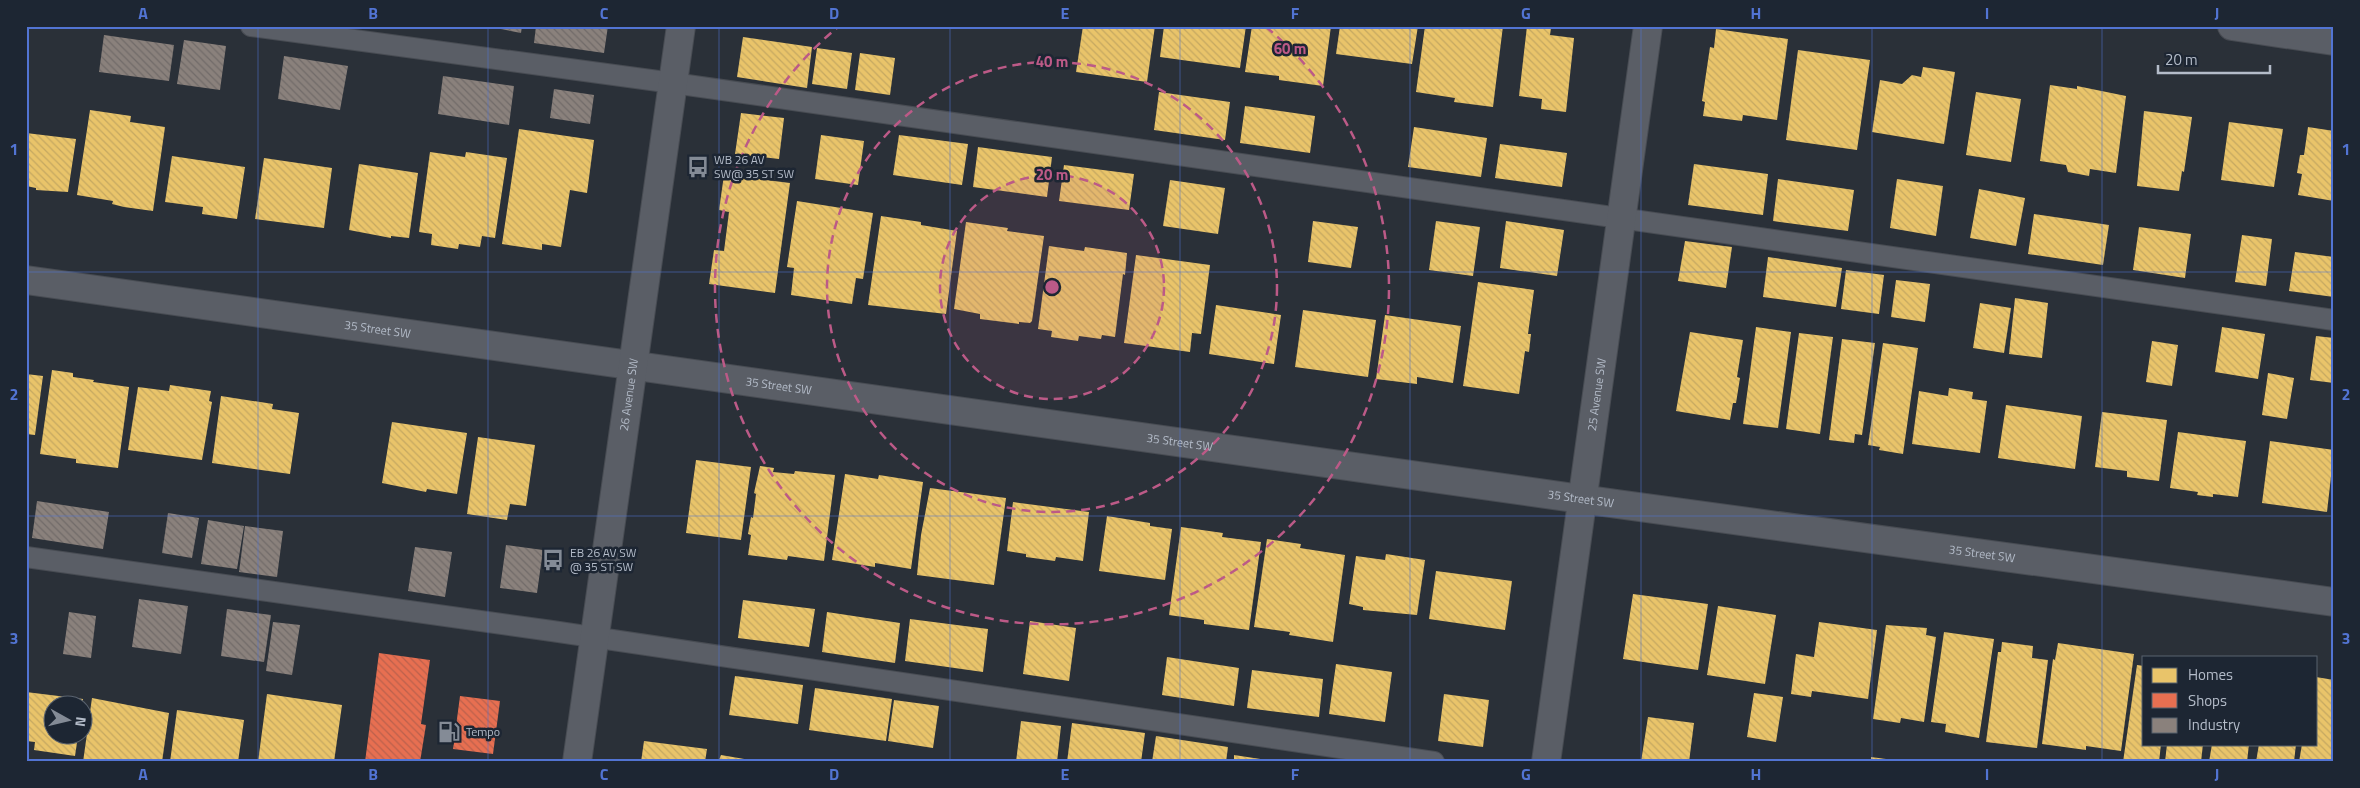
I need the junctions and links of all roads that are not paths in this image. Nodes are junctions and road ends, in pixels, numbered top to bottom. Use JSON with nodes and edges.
{"nodes":[{"id":1,"x":251,"y":26,"type":"edge"},
{"id":2,"x":681,"y":26,"type":"edge"},
{"id":3,"x":1648,"y":26,"type":"edge"},
{"id":4,"x":2232,"y":26,"type":"edge"},
{"id":5,"x":2334,"y":40,"type":"edge"},
{"id":6,"x":673,"y":83,"type":"junction"},
{"id":7,"x":1621,"y":220,"type":"junction"},
{"id":8,"x":26,"y":280,"type":"edge"},
{"id":9,"x":2334,"y":320,"type":"edge"},
{"id":10,"x":632,"y":365,"type":"junction"},
{"id":11,"x":1582,"y":499,"type":"junction"},
{"id":12,"x":26,"y":557,"type":"edge"},
{"id":13,"x":2334,"y":602,"type":"edge"},
{"id":14,"x":594,"y":637,"type":"junction"},
{"id":15,"x":577,"y":762,"type":"edge"},
{"id":16,"x":1434,"y":762,"type":"edge"},
{"id":17,"x":1546,"y":762,"type":"edge"}],
"edges":[{"from":1,"to":6,"type":"lane"},
{"from":2,"to":6,"type":"street","name":"26 Avenue SW"},
{"from":3,"to":7,"type":"street","name":"25 Avenue SW"},
{"from":4,"to":5,"type":"street"},
{"from":6,"to":7,"type":"lane"},
{"from":6,"to":10,"type":"street","name":"26 Avenue SW"},
{"from":7,"to":9,"type":"lane"},
{"from":7,"to":11,"type":"street","name":"25 Avenue SW"},
{"from":8,"to":10,"type":"street","name":"35 Street SW"},
{"from":10,"to":11,"type":"street","name":"35 Street SW"},
{"from":10,"to":14,"type":"street","name":"26 Avenue SW"},
{"from":11,"to":13,"type":"street","name":"35 Street SW"},
{"from":11,"to":17,"type":"street","name":"25 Avenue SW"},
{"from":12,"to":14,"type":"lane"},
{"from":14,"to":15,"type":"street","name":"26 Avenue SW"},
{"from":14,"to":16,"type":"lane"}]}
